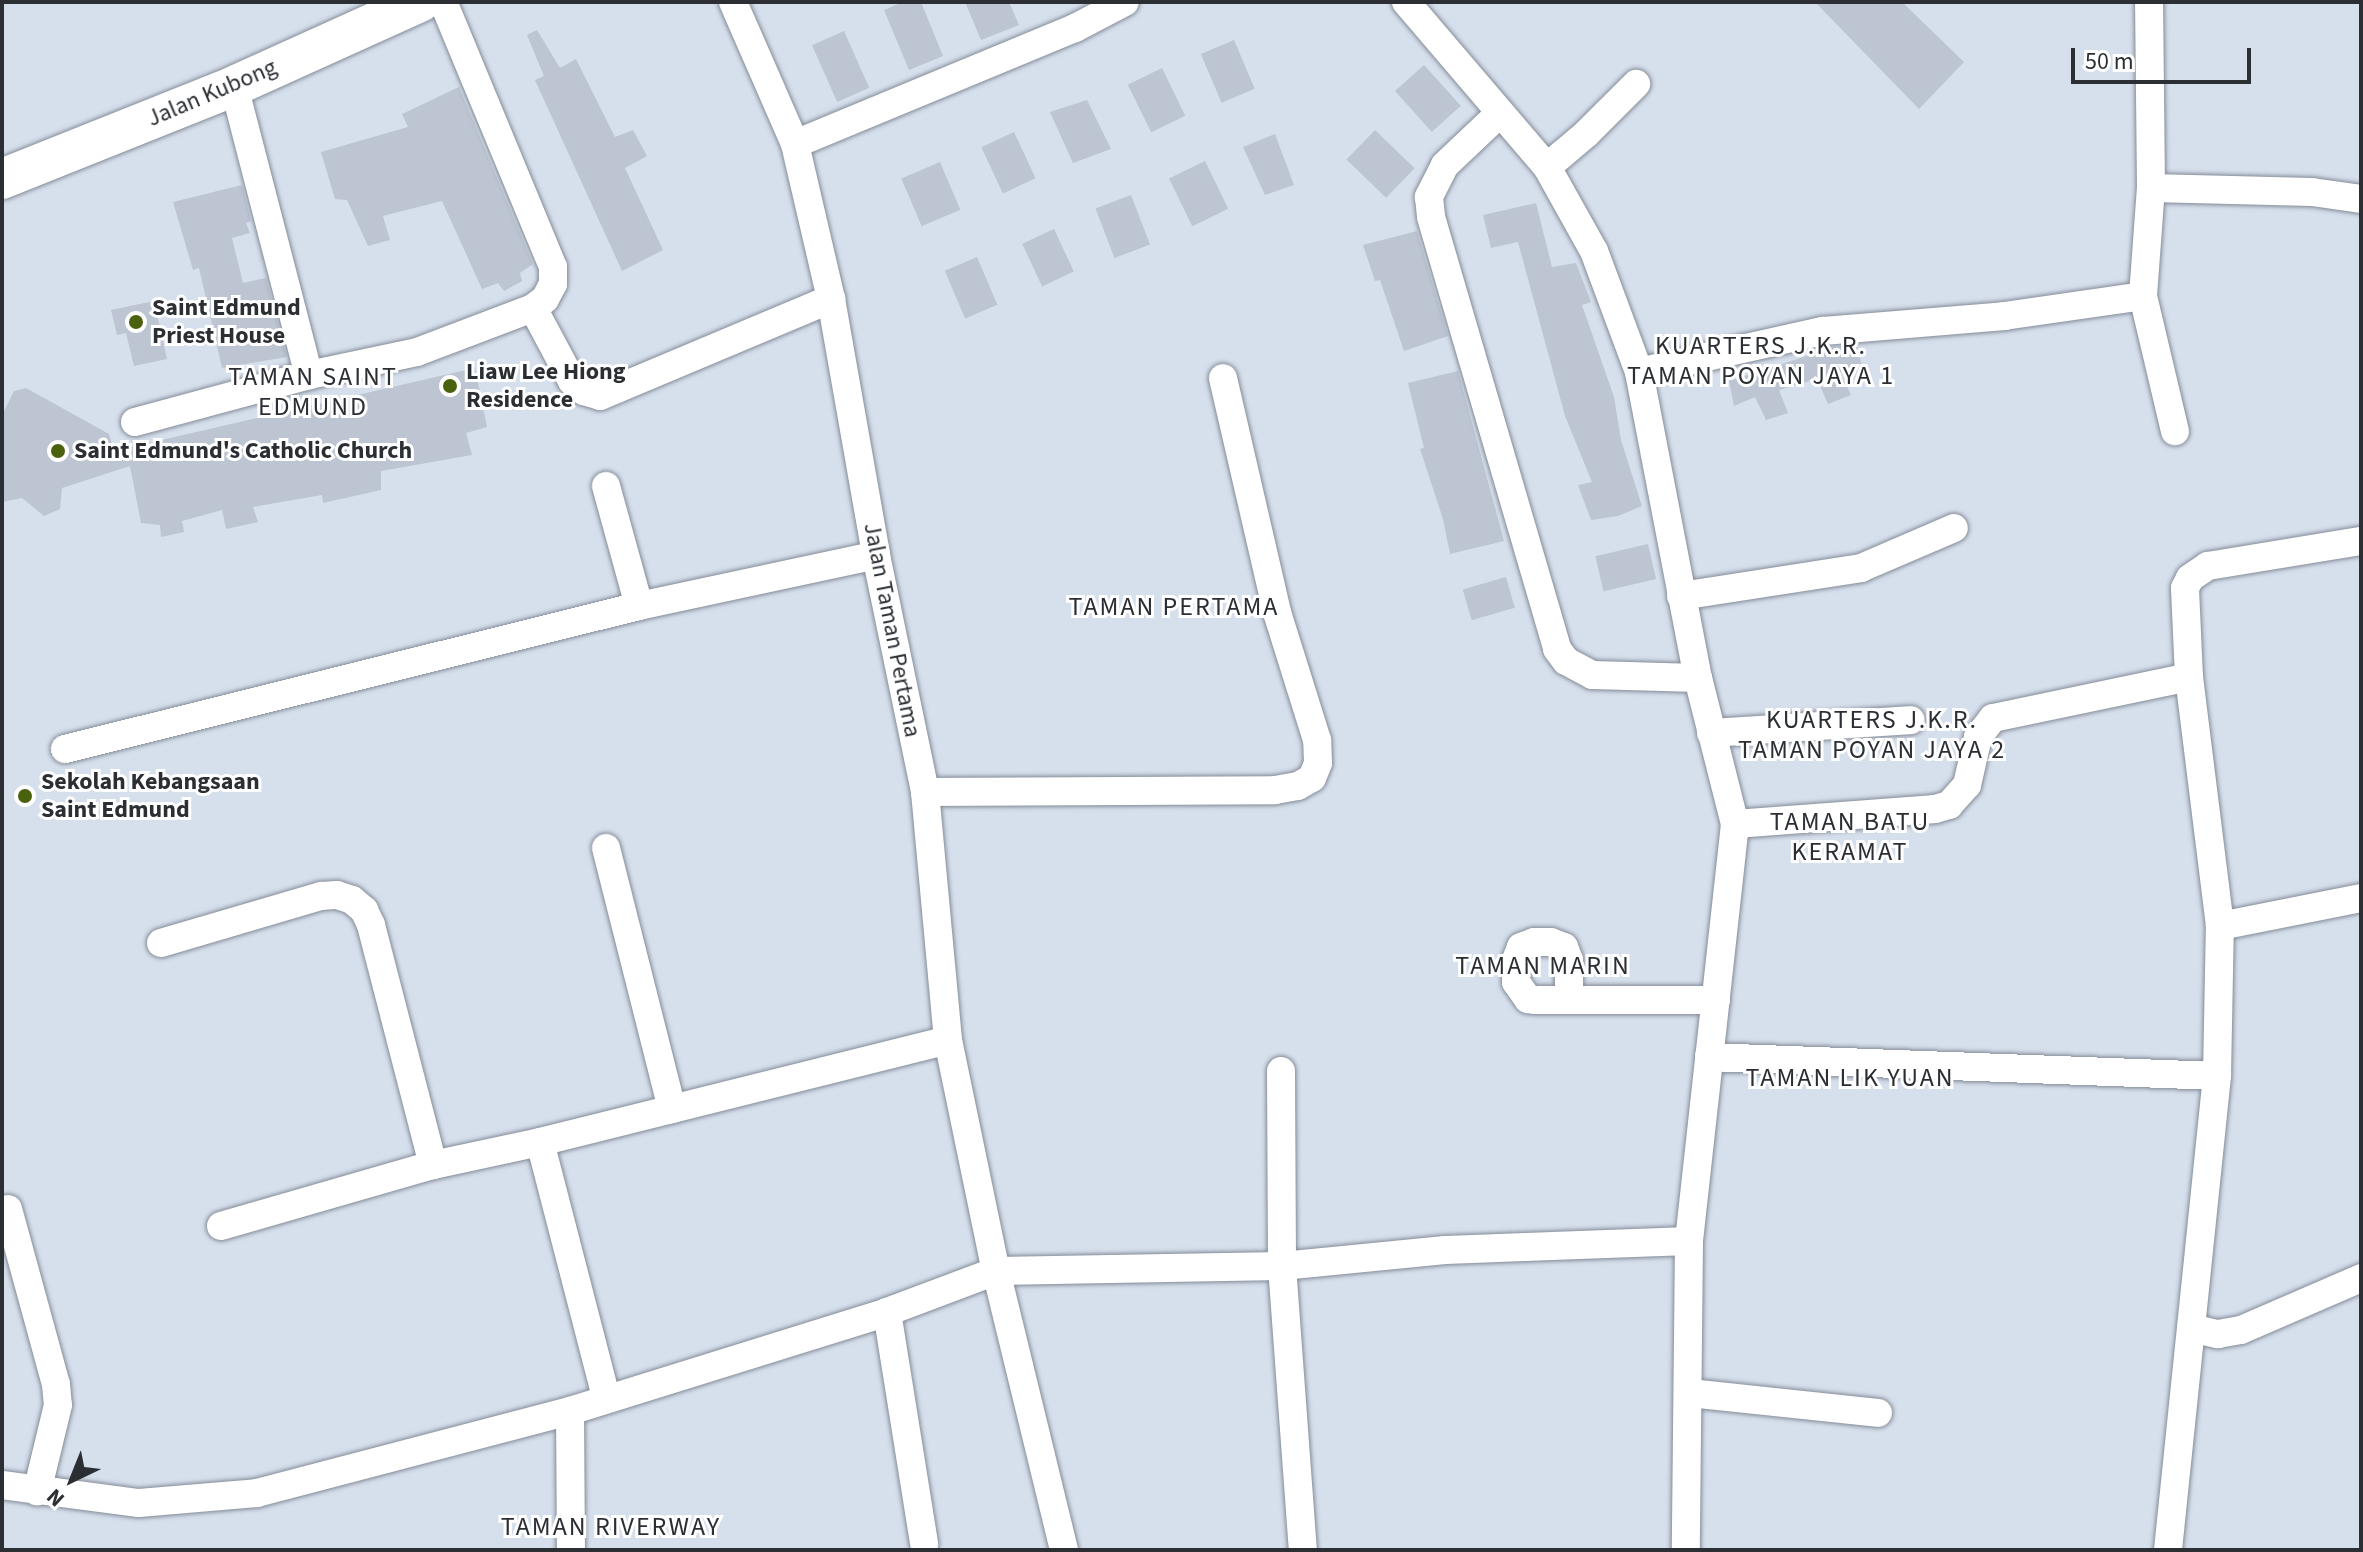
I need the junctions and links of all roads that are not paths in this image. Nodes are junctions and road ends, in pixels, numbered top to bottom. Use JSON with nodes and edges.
{"nodes":[{"id":1,"x":420,"y":2,"type":"edge"},
{"id":2,"x":443,"y":2,"type":"edge"},
{"id":3,"x":733,"y":2,"type":"edge"},
{"id":4,"x":1125,"y":2,"type":"edge"},
{"id":5,"x":1406,"y":2,"type":"edge"},
{"id":6,"x":2149,"y":2,"type":"edge"},
{"id":7,"x":1636,"y":84,"type":"dead end"},
{"id":8,"x":234,"y":86,"type":"junction"},
{"id":9,"x":1500,"y":113,"type":"junction"},
{"id":10,"x":795,"y":144,"type":"junction"},
{"id":11,"x":1547,"y":167,"type":"junction"},
{"id":12,"x":2,"y":179,"type":"edge"},
{"id":13,"x":2151,"y":188,"type":"junction"},
{"id":14,"x":2361,"y":199,"type":"edge"},
{"id":15,"x":2143,"y":296,"type":"junction"},
{"id":16,"x":831,"y":299,"type":"junction"},
{"id":17,"x":533,"y":308,"type":"junction"},
{"id":18,"x":1639,"y":372,"type":"junction"},
{"id":19,"x":309,"y":375,"type":"junction"},
{"id":20,"x":1223,"y":378,"type":"dead end"},
{"id":21,"x":135,"y":422,"type":"dead end"},
{"id":22,"x":2175,"y":431,"type":"dead end"},
{"id":23,"x":606,"y":486,"type":"dead end"},
{"id":24,"x":1954,"y":528,"type":"dead end"},
{"id":25,"x":2361,"y":541,"type":"edge"},
{"id":26,"x":876,"y":555,"type":"junction"},
{"id":27,"x":1681,"y":596,"type":"junction"},
{"id":28,"x":639,"y":606,"type":"junction"},
{"id":29,"x":2189,"y":677,"type":"junction"},
{"id":30,"x":1698,"y":678,"type":"junction"},
{"id":31,"x":1911,"y":720,"type":"dead end"},
{"id":32,"x":1711,"y":733,"type":"junction"},
{"id":33,"x":65,"y":749,"type":"dead end"},
{"id":34,"x":925,"y":792,"type":"junction"},
{"id":35,"x":1735,"y":824,"type":"junction"},
{"id":36,"x":606,"y":848,"type":"dead end"},
{"id":37,"x":2361,"y":898,"type":"edge"},
{"id":38,"x":2220,"y":926,"type":"junction"},
{"id":39,"x":161,"y":943,"type":"dead end"},
{"id":40,"x":1569,"y":1000,"type":"dead end"},
{"id":41,"x":1716,"y":1000,"type":"junction"},
{"id":42,"x":948,"y":1040,"type":"junction"},
{"id":43,"x":1709,"y":1057,"type":"junction"},
{"id":44,"x":1281,"y":1071,"type":"dead end"},
{"id":45,"x":2217,"y":1076,"type":"junction"},
{"id":46,"x":672,"y":1109,"type":"junction"},
{"id":47,"x":540,"y":1142,"type":"junction"},
{"id":48,"x":433,"y":1165,"type":"junction"},
{"id":49,"x":8,"y":1209,"type":"dead end"},
{"id":50,"x":221,"y":1226,"type":"dead end"},
{"id":51,"x":1689,"y":1241,"type":"junction"},
{"id":52,"x":1282,"y":1266,"type":"junction"},
{"id":53,"x":996,"y":1271,"type":"junction"},
{"id":54,"x":2361,"y":1278,"type":"edge"},
{"id":55,"x":887,"y":1312,"type":"junction"},
{"id":56,"x":2191,"y":1328,"type":"junction"},
{"id":57,"x":1699,"y":1394,"type":"junction"},
{"id":58,"x":606,"y":1397,"type":"junction"},
{"id":59,"x":570,"y":1411,"type":"junction"},
{"id":60,"x":1878,"y":1413,"type":"dead end"},
{"id":61,"x":2,"y":1485,"type":"edge"},
{"id":62,"x":37,"y":1492,"type":"junction"},
{"id":63,"x":924,"y":1544,"type":"dead end"},
{"id":64,"x":571,"y":1550,"type":"edge"},
{"id":65,"x":1064,"y":1550,"type":"edge"},
{"id":66,"x":1303,"y":1550,"type":"edge"},
{"id":67,"x":1686,"y":1550,"type":"edge"},
{"id":68,"x":2168,"y":1550,"type":"edge"}],
"edges":[{"from":1,"to":8,"type":"highway","name":"Jalan Kubong"},
{"from":2,"to":17,"type":"street"},
{"from":3,"to":10,"type":"street","name":"Jalan Taman Pertama"},
{"from":4,"to":10,"type":"street"},
{"from":5,"to":9,"type":"street"},
{"from":6,"to":13,"type":"street"},
{"from":7,"to":11,"type":"street"},
{"from":8,"to":12,"type":"highway","name":"Jalan Kubong"},
{"from":8,"to":19,"type":"street"},
{"from":9,"to":11,"type":"street"},
{"from":9,"to":30,"type":"street"},
{"from":10,"to":16,"type":"street","name":"Jalan Taman Pertama"},
{"from":11,"to":18,"type":"street"},
{"from":13,"to":14,"type":"street"},
{"from":13,"to":15,"type":"street"},
{"from":15,"to":18,"type":"street"},
{"from":15,"to":22,"type":"street"},
{"from":16,"to":17,"type":"street"},
{"from":16,"to":26,"type":"street","name":"Jalan Taman Pertama"},
{"from":17,"to":19,"type":"street"},
{"from":18,"to":27,"type":"street"},
{"from":19,"to":21,"type":"street"},
{"from":20,"to":34,"type":"street"},
{"from":23,"to":28,"type":"street"},
{"from":24,"to":27,"type":"street"},
{"from":25,"to":29,"type":"street"},
{"from":26,"to":28,"type":"street"},
{"from":26,"to":34,"type":"street","name":"Jalan Taman Pertama"},
{"from":27,"to":30,"type":"street"},
{"from":28,"to":33,"type":"street"},
{"from":29,"to":35,"type":"street"},
{"from":29,"to":38,"type":"street"},
{"from":30,"to":32,"type":"street"},
{"from":31,"to":32,"type":"street"},
{"from":32,"to":35,"type":"street"},
{"from":34,"to":42,"type":"street","name":"Jalan Taman Pertama"},
{"from":35,"to":41,"type":"street"},
{"from":36,"to":46,"type":"street"},
{"from":37,"to":38,"type":"street"},
{"from":38,"to":45,"type":"street"},
{"from":39,"to":48,"type":"street"},
{"from":40,"to":41,"type":"street"},
{"from":41,"to":43,"type":"street"},
{"from":42,"to":46,"type":"street"},
{"from":42,"to":53,"type":"street","name":"Jalan Taman Pertama"},
{"from":43,"to":45,"type":"street"},
{"from":43,"to":51,"type":"street"},
{"from":44,"to":52,"type":"street"},
{"from":45,"to":56,"type":"street"},
{"from":46,"to":47,"type":"street"},
{"from":47,"to":48,"type":"street"},
{"from":47,"to":58,"type":"street"},
{"from":48,"to":50,"type":"street"},
{"from":49,"to":62,"type":"street"},
{"from":51,"to":52,"type":"street"},
{"from":51,"to":57,"type":"street"},
{"from":52,"to":53,"type":"street"},
{"from":52,"to":66,"type":"street"},
{"from":53,"to":55,"type":"street"},
{"from":53,"to":65,"type":"street","name":"Jalan Taman Pertama"},
{"from":54,"to":56,"type":"street"},
{"from":55,"to":58,"type":"street"},
{"from":55,"to":63,"type":"street"},
{"from":56,"to":68,"type":"street"},
{"from":57,"to":60,"type":"street"},
{"from":57,"to":67,"type":"street"},
{"from":58,"to":59,"type":"street"},
{"from":59,"to":62,"type":"street"},
{"from":59,"to":64,"type":"street"},
{"from":61,"to":62,"type":"street"}]}
